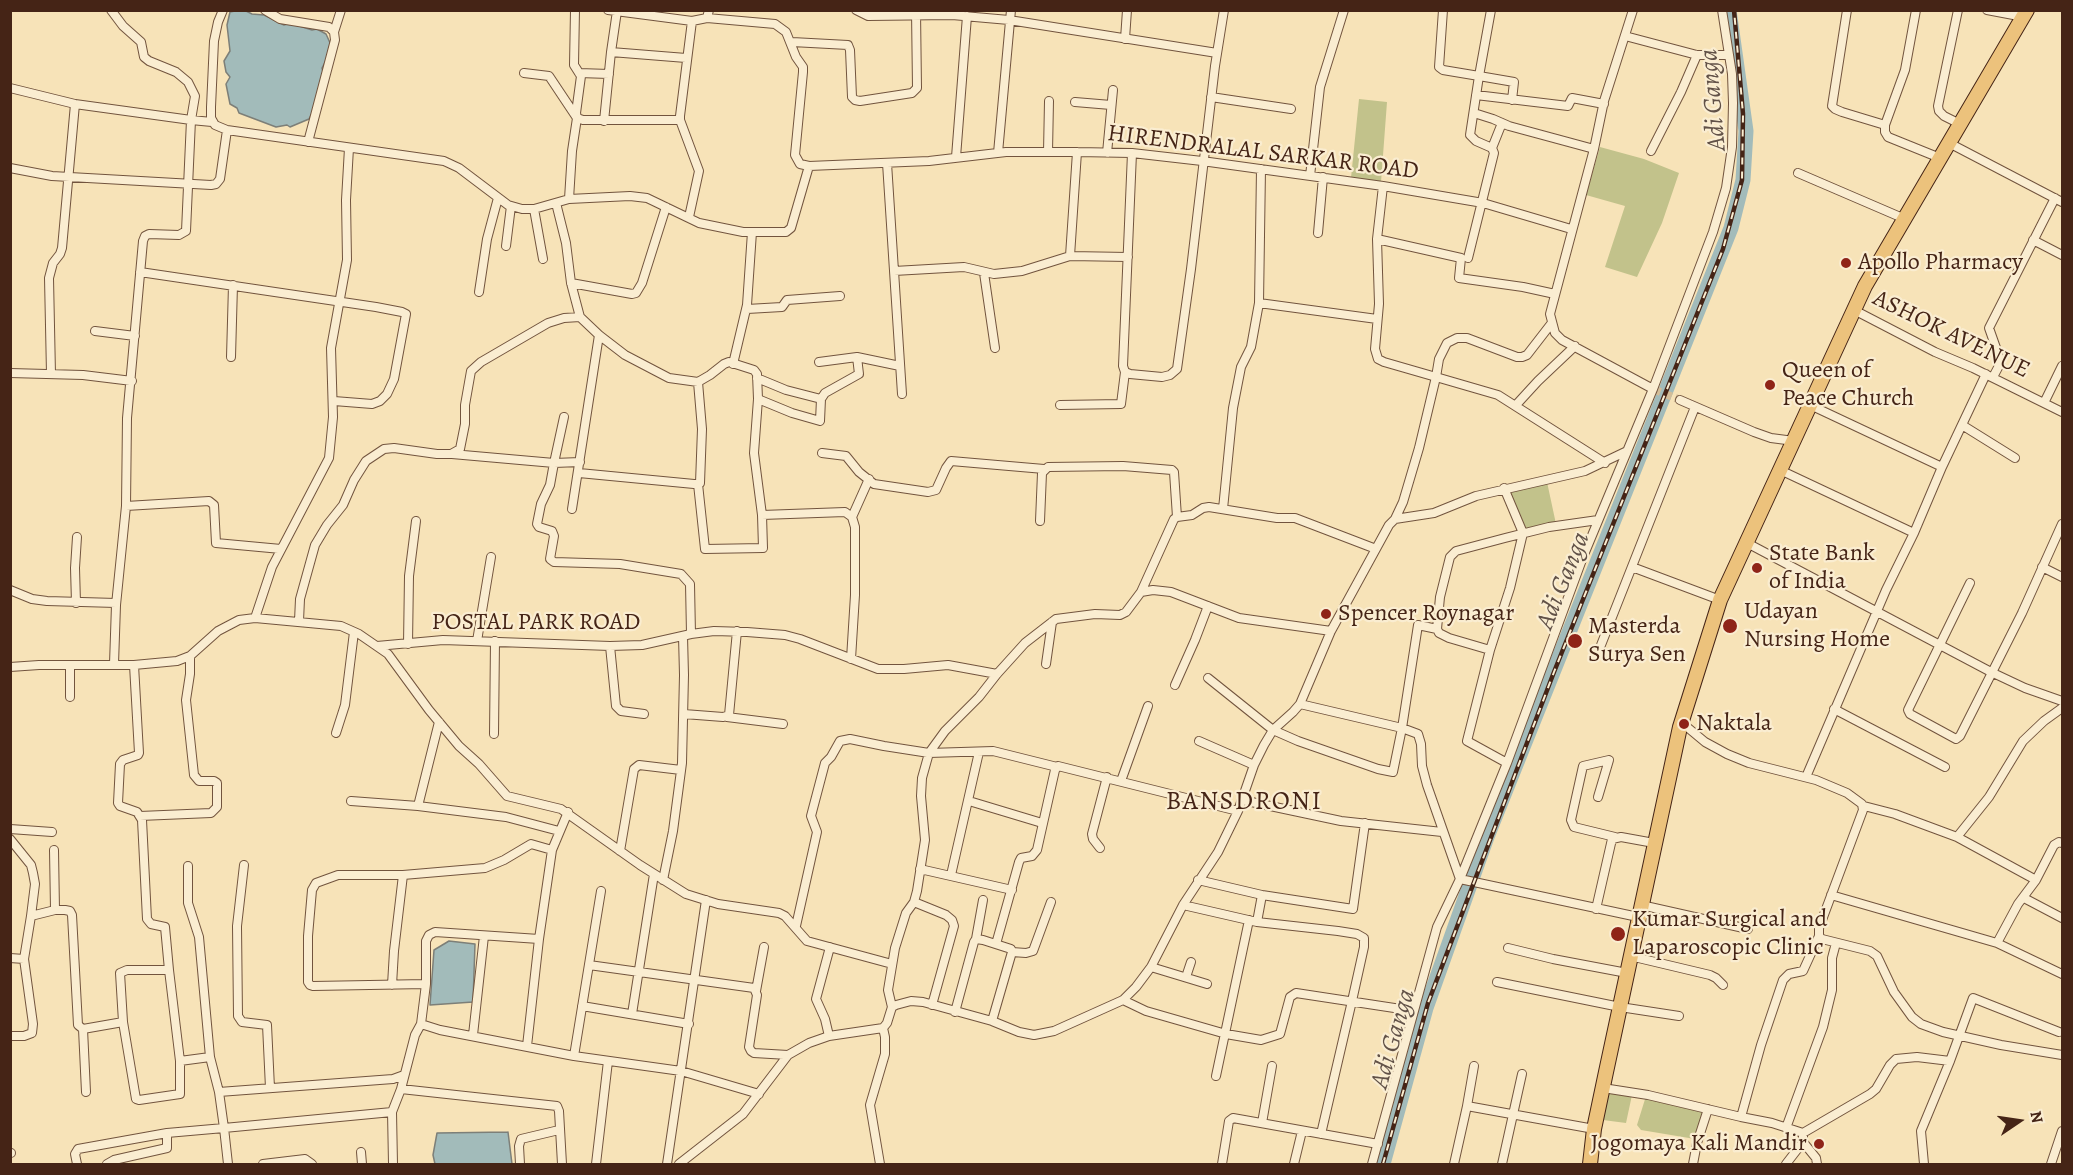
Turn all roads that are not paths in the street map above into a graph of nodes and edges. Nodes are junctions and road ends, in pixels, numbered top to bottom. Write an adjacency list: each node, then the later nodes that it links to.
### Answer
1 (111, 10): 54 (street)
2 (223, 10): 57 (street)
3 (265, 10): 28 (street)
4 (340, 10): 28 (street)
5 (575, 10): 38 (street)
6 (856, 10): 21 (street)
7 (1011, 10): 27 (street)
8 (1127, 10): 30 (street)
9 (1224, 10): 33 (street)
10 (1344, 10): 81 (street)
11 (1443, 10): 40 (street)
12 (1491, 10): 40 (street)
13 (1633, 10): 29 (street)
14 (1722, 10): 35 (street)
15 (1847, 10): 60 (street)
16 (1916, 10): 60 (street)
17 (1958, 10): 59 (street)
18 (1987, 10): 24 (street)
19 (613, 11): 20 (street); 32 (street)
20 (633, 12): 26 (street)
21 (916, 13): 22 (street); 31 (street)
22 (957, 13): 25 (street)
23 (708, 14): 26 (street); 31 (street)
24 (2026, 14): 59 (main road)
25 (967, 16): 27 (street); 73 (street)
26 (692, 21): 36 (street)
27 (1009, 21): 30 (street); 70 (street)
28 (334, 32): 62 (street)
29 (1625, 36): 34 (street); 49 (street)
30 (1125, 39): 33 (street)
31 (792, 42): 77 (street)
32 (611, 52): 36 (street); 39 (street)
33 (1217, 53): 44 (street)
34 (1697, 55): 35 (street); 67 (street)
35 (1727, 55): 141 (street)
36 (686, 58): 55 (street)
37 (524, 73): 53 (street)
38 (579, 73): 39 (street); 53 (street)
39 (609, 74): 56 (street)
40 (1479, 76): 43 (street); 45 (street)
41 (10, 88): 48 (street)
42 (1113, 90): 50 (street)
43 (1476, 95): 45 (street); 52 (street)
44 (1211, 97): 51 (street); 75 (street)
45 (1512, 99): 49 (street)
46 (1049, 101): 68 (street)
47 (1075, 102): 50 (street)
48 (75, 104): 54 (street); 82 (street)
49 (1604, 104): 66 (street)
50 (1111, 105): 71 (street)
51 (1291, 109)
52 (1474, 113): 58 (street); 65 (street)
53 (578, 118): 56 (street); 87 (street)
54 (191, 120): 57 (street); 84 (street)
55 (680, 120): 56 (street); 94 (street)
56 (604, 121)
57 (213, 122): 61 (street)
58 (1502, 123): 65 (street); 66 (street)
59 (1960, 124): 63 (main road)
60 (1885, 125): 74 (street)
61 (227, 130): 62 (street); 84 (street)
62 (308, 142): 64 (street)
63 (1949, 142): 74 (main road); 88 (street)
64 (349, 148): 86 (street); 115 (street)
65 (1492, 148): 90 (street)
66 (1594, 149): 96 (street)
67 (1651, 151)
68 (1048, 152): 69 (street, HIRENDRALAL SARKAR ROAD); 70 (street, HIRENDRALAL SARKAR ROAD)
69 (1077, 152): 71 (street, HIRENDRALAL SARKAR ROAD); 103 (street)
70 (998, 153): 73 (street, HIRENDRALAL SARKAR ROAD)
71 (1107, 153): 72 (street, HIRENDRALAL SARKAR ROAD)
72 (1132, 153): 75 (street, HIRENDRALAL SARKAR ROAD); 104 (street)
73 (956, 157): 76 (street, HIRENDRALAL SARKAR ROAD)
74 (1940, 158): 95 (main road)
75 (1202, 161): 79 (street, HIRENDRALAL SARKAR ROAD); 133 (street)
76 (887, 163): 77 (street, HIRENDRALAL SARKAR ROAD); 107 (street)
77 (809, 166): 97 (street)
78 (10, 168): 82 (street)
79 (1261, 169): 81 (street, HIRENDRALAL SARKAR ROAD); 116 (street)
80 (1798, 173): 95 (street)
81 (1310, 176): 83 (street, HIRENDRALAL SARKAR ROAD)
82 (69, 177): 84 (street); 135 (street)
83 (1323, 177): 85 (street, HIRENDRALAL SARKAR ROAD); 98 (street)
84 (188, 185): 108 (street)
85 (1383, 186): 90 (street, HIRENDRALAL SARKAR ROAD); 99 (street)
86 (498, 198): 91 (street); 112 (street)
87 (569, 199): 89 (street); 92 (street)
88 (2059, 200): 100 (street)
89 (556, 203): 93 (street); 110 (street)
90 (1481, 203): 96 (street, HIRENDRALAL SARKAR ROAD); 105 (street)
91 (511, 206): 93 (street); 101 (street)
92 (666, 207): 94 (street); 110 (street)
93 (534, 209): 106 (street)
94 (689, 217): 97 (street)
95 (1905, 219): 118 (main road)
96 (1571, 229): 113 (street)
97 (752, 232): 117 (street)
98 (1318, 233)
99 (1377, 239): 113 (street); 120 (street)
100 (2033, 240): 102 (street); 136 (street)
101 (506, 246)
102 (2062, 255)
103 (1070, 256): 104 (street); 109 (street)
104 (1128, 258): 133 (street)
105 (1468, 258)
106 (543, 259)
107 (894, 271): 109 (street); 131 (street)
108 (140, 272): 111 (street); 124 (street)
109 (984, 273): 126 (street)
110 (571, 283): 119 (street)
111 (233, 285): 115 (street); 127 (street)
112 (478, 292)
113 (1556, 294): 121 (street)
114 (840, 297): 117 (street)
115 (339, 302): 146 (street); 146 (street)
116 (1258, 303): 120 (street); 172 (street)
117 (747, 309): 130 (street)
118 (1854, 310): 136 (street, ASHOK AVENUE); 150 (main road)
119 (580, 317): 123 (street); 158 (street)
120 (1377, 319): 137 (street)
121 (1551, 324): 125 (street); 137 (street)
122 (95, 331): 124 (street)
123 (599, 335): 140 (street); 160 (street)
124 (135, 336): 139 (street)
125 (1575, 346): 141 (street); 149 (street)
126 (995, 348)
127 (231, 357)
128 (858, 357): 129 (street); 131 (street); 144 (street)
129 (819, 362)
130 (733, 364): 138 (street); 140 (street)
131 (900, 366): 142 (street)
132 (2062, 366): 147 (street)
133 (1125, 372): 148 (street)
134 (10, 373): 135 (street)
135 (51, 374): 139 (street)
136 (1990, 376): 147 (street, ASHOK AVENUE); 154 (street)
137 (1436, 377): 149 (street); 176 (street)
138 (757, 378): 143 (street); 144 (street)
139 (132, 381): 170 (street)
140 (698, 382): 168 (street)
141 (1653, 389): 156 (street)
142 (902, 394)
143 (758, 399): 144 (street); 173 (street)
144 (821, 399)
145 (1680, 400): 151 (street)
146 (334, 401): 185 (street)
147 (2044, 403): 152 (street, ASHOK AVENUE)
148 (1060, 405)
149 (1516, 405): 162 (street)
150 (1810, 405): 155 (main road); 163 (street)
151 (1695, 407): 155 (street); 188 (street)
152 (2062, 412)
153 (564, 417): 161 (street)
154 (1962, 425): 159 (street); 163 (street)
155 (1794, 441): 165 (main road)
156 (1627, 451): 162 (street); 177 (street)
157 (822, 453): 167 (street)
158 (451, 454): 161 (street); 200 (street)
159 (2015, 458)
160 (580, 462): 161 (street); 166 (street)
161 (554, 463): 206 (street)
162 (1605, 463): 169 (street)
163 (1942, 467): 181 (street)
164 (1044, 469): 167 (street); 175 (street); 179 (street)
165 (1780, 470): 181 (street); 184 (main road)
166 (579, 473): 168 (street); 171 (street)
167 (869, 479): 174 (street)
168 (698, 484): 173 (street)
169 (1504, 488): 176 (street); 182 (street)
170 (126, 506): 185 (street); 196 (street)
171 (572, 509)
172 (1224, 509): 175 (street); 186 (street)
173 (762, 515): 174 (street)
174 (852, 516): 216 (street)
175 (1177, 516): 193 (street)
176 (1395, 519): 186 (street)
177 (1598, 520): 182 (street); 245 (street)
178 (416, 521): 209 (street)
179 (1040, 521)
180 (2062, 524): 189 (street)
181 (1914, 532): 198 (street)
182 (1523, 533): 202 (street); 214 (street)
183 (77, 537): 195 (street)
184 (1747, 543): 194 (main road); 198 (street)
185 (281, 549): 199 (street)
186 (1376, 549): 203 (street)
187 (491, 556): 207 (street)
188 (1632, 567): 194 (street); 211 (street)
189 (2042, 567): 190 (street); 222 (street)
190 (2062, 577)
191 (1970, 584): 210 (street)
192 (10, 590): 195 (street)
193 (1141, 592): 197 (street); 201 (street)
194 (1720, 600): 236 (main road)
195 (76, 603): 196 (street)
196 (116, 603): 217 (street)
197 (1208, 606): 203 (street); 225 (street)
198 (1876, 612): 210 (street); 231 (street)
199 (255, 618): 200 (street); 215 (street)
200 (299, 621): 204 (street)
201 (1052, 622): 218 (street); 223 (street)
202 (1437, 629): 214 (street); 238 (street)
203 (1331, 631): 228 (street)
204 (354, 632): 212 (street); 240 (street)
205 (737, 632): 206 (street, POSTAL PARK ROAD); 216 (street, POSTAL PARK ROAD); 234 (street)
206 (687, 635): 213 (street, POSTAL PARK ROAD); 233 (street)
207 (477, 641): 208 (street, POSTAL PARK ROAD); 209 (street, POSTAL PARK ROAD)
208 (495, 641): 213 (street, POSTAL PARK ROAD); 241 (street)
209 (408, 644): 212 (street, POSTAL PARK ROAD)
210 (1940, 644): 222 (street); 222 (street)
211 (1601, 645)
212 (376, 646): 235 (street)
213 (610, 646): 232 (street)
214 (1490, 650): 245 (street)
215 (190, 656): 220 (street); 261 (street)
216 (851, 659): 223 (street, POSTAL PARK ROAD)
217 (114, 664): 219 (street); 220 (street)
218 (1046, 664)
219 (70, 665): 221 (street); 226 (street)
220 (134, 665): 261 (street)
221 (10, 667)
222 (1991, 672): 227 (street)
223 (997, 674): 244 (street)
224 (1208, 678): 239 (street)
225 (1175, 685)
226 (70, 697)
227 (2062, 701)
228 (1300, 704): 238 (street); 239 (street)
229 (1148, 706): 252 (street)
230 (2062, 708): 269 (street)
231 (1834, 709): 248 (street); 251 (street)
232 (644, 714)
233 (684, 714): 234 (street); 249 (street)
234 (726, 717): 237 (street)
235 (439, 722): 257 (street); 260 (street)
236 (1681, 722): 251 (street); 271 (main road)
237 (783, 724)
238 (1402, 728): 239 (street); 267 (street)
239 (1273, 730): 246 (street)
240 (336, 733)
241 (494, 734)
242 (1199, 741): 246 (street)
243 (979, 752): 244 (street); 247 (street); 256 (street)
244 (929, 753): 279 (street); 303 (street)
245 (1507, 763): 283 (street)
246 (1254, 765): 254 (street)
247 (1057, 767): 250 (street); 262 (street)
248 (1945, 767)
249 (681, 770): 276 (street); 284 (street)
250 (1107, 777): 252 (street); 273 (street)
251 (1806, 777): 258 (street)
252 (1121, 781): 259 (street)
253 (1598, 797): 268 (street)
254 (1242, 800): 259 (street); 263 (street)
255 (351, 801): 257 (street)
256 (969, 801): 262 (street); 282 (street)
257 (418, 806): 265 (street)
258 (1864, 806): 269 (street); 290 (street)
259 (1238, 811): 285 (street)
260 (568, 812): 265 (street); 276 (street)
261 (140, 816): 323 (street)
262 (1042, 823): 288 (street)
263 (1365, 823): 267 (street); 289 (street)
264 (10, 829): 266 (street)
265 (559, 831): 275 (street)
266 (52, 832)
267 (1443, 832): 283 (street)
268 (1615, 837): 271 (street); 297 (street)
269 (1957, 837): 286 (street)
270 (10, 839): 300 (street)
271 (1654, 843): 299 (main road)
272 (2062, 843): 286 (street)
273 (1100, 848)
274 (54, 850): 298 (street)
275 (552, 850): 281 (street); 307 (street)
276 (620, 851): 280 (street)
277 (244, 865): 371 (street)
278 (188, 866): 361 (street)
279 (920, 869): 282 (street); 294 (street)
280 (654, 874): 284 (street); 325 (street)
281 (403, 875): 332 (street); 332 (street)
282 (951, 875): 288 (street)
283 (1460, 879): 297 (street); 341 (street)
284 (663, 880): 292 (street)
285 (1198, 880): 289 (street); 296 (street)
286 (2036, 880): 291 (street)
287 (601, 891): 321 (street)
288 (1012, 891): 311 (street)
289 (1262, 896): 302 (street)
290 (1831, 896): 306 (street); 310 (street)
291 (2024, 898): 301 (street); 310 (street)
292 (706, 900): 303 (street); 328 (street)
293 (983, 900): 308 (street)
294 (914, 902): 320 (street); 337 (street)
295 (1051, 902): 315 (street)
296 (1183, 905): 302 (street); 322 (street)
297 (1596, 909): 299 (street)
298 (55, 910): 300 (street); 350 (street)
299 (1640, 911): 304 (street); 316 (main road)
300 (31, 916): 318 (street)
301 (2062, 918)
302 (1253, 921): 336 (street); 352 (street)
303 (796, 926): 313 (street)
304 (1748, 929)
305 (484, 936): 307 (street); 330 (street); 353 (street)
306 (1819, 936): 309 (street); 381 (street)
307 (539, 939): 357 (street)
308 (976, 939): 311 (street); 342 (street)
309 (1836, 943): 356 (street); 384 (street)
310 (1997, 943): 326 (street)
311 (996, 944): 315 (street)
312 (764, 947): 334 (street)
313 (830, 947): 320 (street); 354 (street)
314 (1508, 948): 324 (street)
315 (1012, 952): 345 (street)
316 (1630, 956): 324 (main road); 333 (street)
317 (10, 958): 318 (street)
318 (24, 958): 355 (street)
319 (1191, 962): 327 (street)
320 (892, 964): 339 (street)
321 (589, 965): 325 (street); 338 (street)
322 (1151, 967): 327 (street); 335 (street)
323 (170, 970): 346 (street); 362 (street)
324 (1627, 972): 340 (main road)
325 (639, 973): 328 (street); 343 (street)
326 (2062, 974)
327 (1186, 977): 331 (street)
328 (695, 979): 334 (street); 348 (street)
329 (1497, 982): 340 (street)
330 (426, 984): 332 (street); 347 (street)
331 (1207, 984)
332 (392, 985)
333 (1723, 985)
334 (756, 991): 358 (street)
335 (1123, 1000): 345 (street); 352 (street)
336 (1352, 1001): 341 (street); 352 (street); 390 (street)
337 (932, 1005): 339 (street); 342 (street)
338 (582, 1006): 343 (street); 360 (street)
339 (892, 1007): 349 (street)
340 (1620, 1007): 344 (street); 372 (main road)
341 (1414, 1011): 392 (street)
342 (956, 1012): 345 (street)
343 (632, 1014): 348 (street)
344 (1679, 1016)
345 (992, 1021)
346 (123, 1022): 350 (street); 362 (street)
347 (421, 1024): 353 (street); 369 (street)
348 (689, 1024): 367 (street)
349 (883, 1028): 354 (street); 406 (street)
350 (83, 1029): 374 (street)
351 (2059, 1032): 356 (street)
352 (1226, 1034): 370 (street)
353 (473, 1035): 357 (street)
354 (829, 1035): 358 (street)
355 (10, 1036)
356 (1960, 1036): 359 (street); 364 (street)
357 (527, 1046): 360 (street)
358 (788, 1055): 376 (street)
359 (2062, 1055)
360 (574, 1056): 363 (street)
361 (210, 1057): 362 (street); 375 (street)
362 (180, 1061)
363 (608, 1061): 367 (street); 403 (street)
364 (1950, 1061): 391 (street); 416 (street)
365 (1272, 1066): 382 (street)
366 (1474, 1066): 377 (street)
367 (681, 1071): 376 (street); 404 (street)
368 (1522, 1074): 380 (street)
369 (404, 1075): 371 (street); 373 (street)
370 (1216, 1076)
371 (270, 1088): 375 (street)
372 (1603, 1088): 378 (street); 386 (main road)
373 (401, 1089): 379 (street); 385 (street)
374 (86, 1092)
375 (219, 1092): 383 (street)
376 (759, 1094): 405 (street)
377 (1467, 1106): 380 (street); 410 (street)
378 (1708, 1109): 381 (street); 413 (street)
379 (392, 1112): 383 (street); 400 (street)
380 (1513, 1115): 386 (street); 411 (street)
381 (1741, 1117): 384 (street)
382 (1262, 1123): 387 (street); 407 (street)
383 (224, 1128): 389 (street); 396 (street)
384 (1786, 1128): 391 (street)
385 (560, 1130): 401 (street); 402 (street)
386 (1594, 1130): 412 (main road)
387 (1302, 1131): 390 (street); 408 (street)
388 (2062, 1131): 417 (street)
389 (167, 1133): 394 (street); 395 (street)
390 (1321, 1134): 392 (street)
391 (1803, 1137): 414 (street); 415 (street)
392 (1378, 1144): 409 (street)
393 (361, 1152): 399 (street)
394 (77, 1164)
395 (108, 1164)
396 (228, 1164)
397 (263, 1164): 398 (street)
398 (312, 1164)
399 (362, 1164)
400 (393, 1164)
401 (520, 1164)
402 (562, 1164)
403 (596, 1164)
404 (667, 1164)
405 (679, 1164)
406 (880, 1164)
407 (1222, 1164)
408 (1294, 1164)
409 (1372, 1164)
410 (1455, 1164)
411 (1502, 1164)
412 (1590, 1164)
413 (1693, 1164)
414 (1786, 1164)
415 (1816, 1164)
416 (1924, 1164)
417 (2051, 1164)

